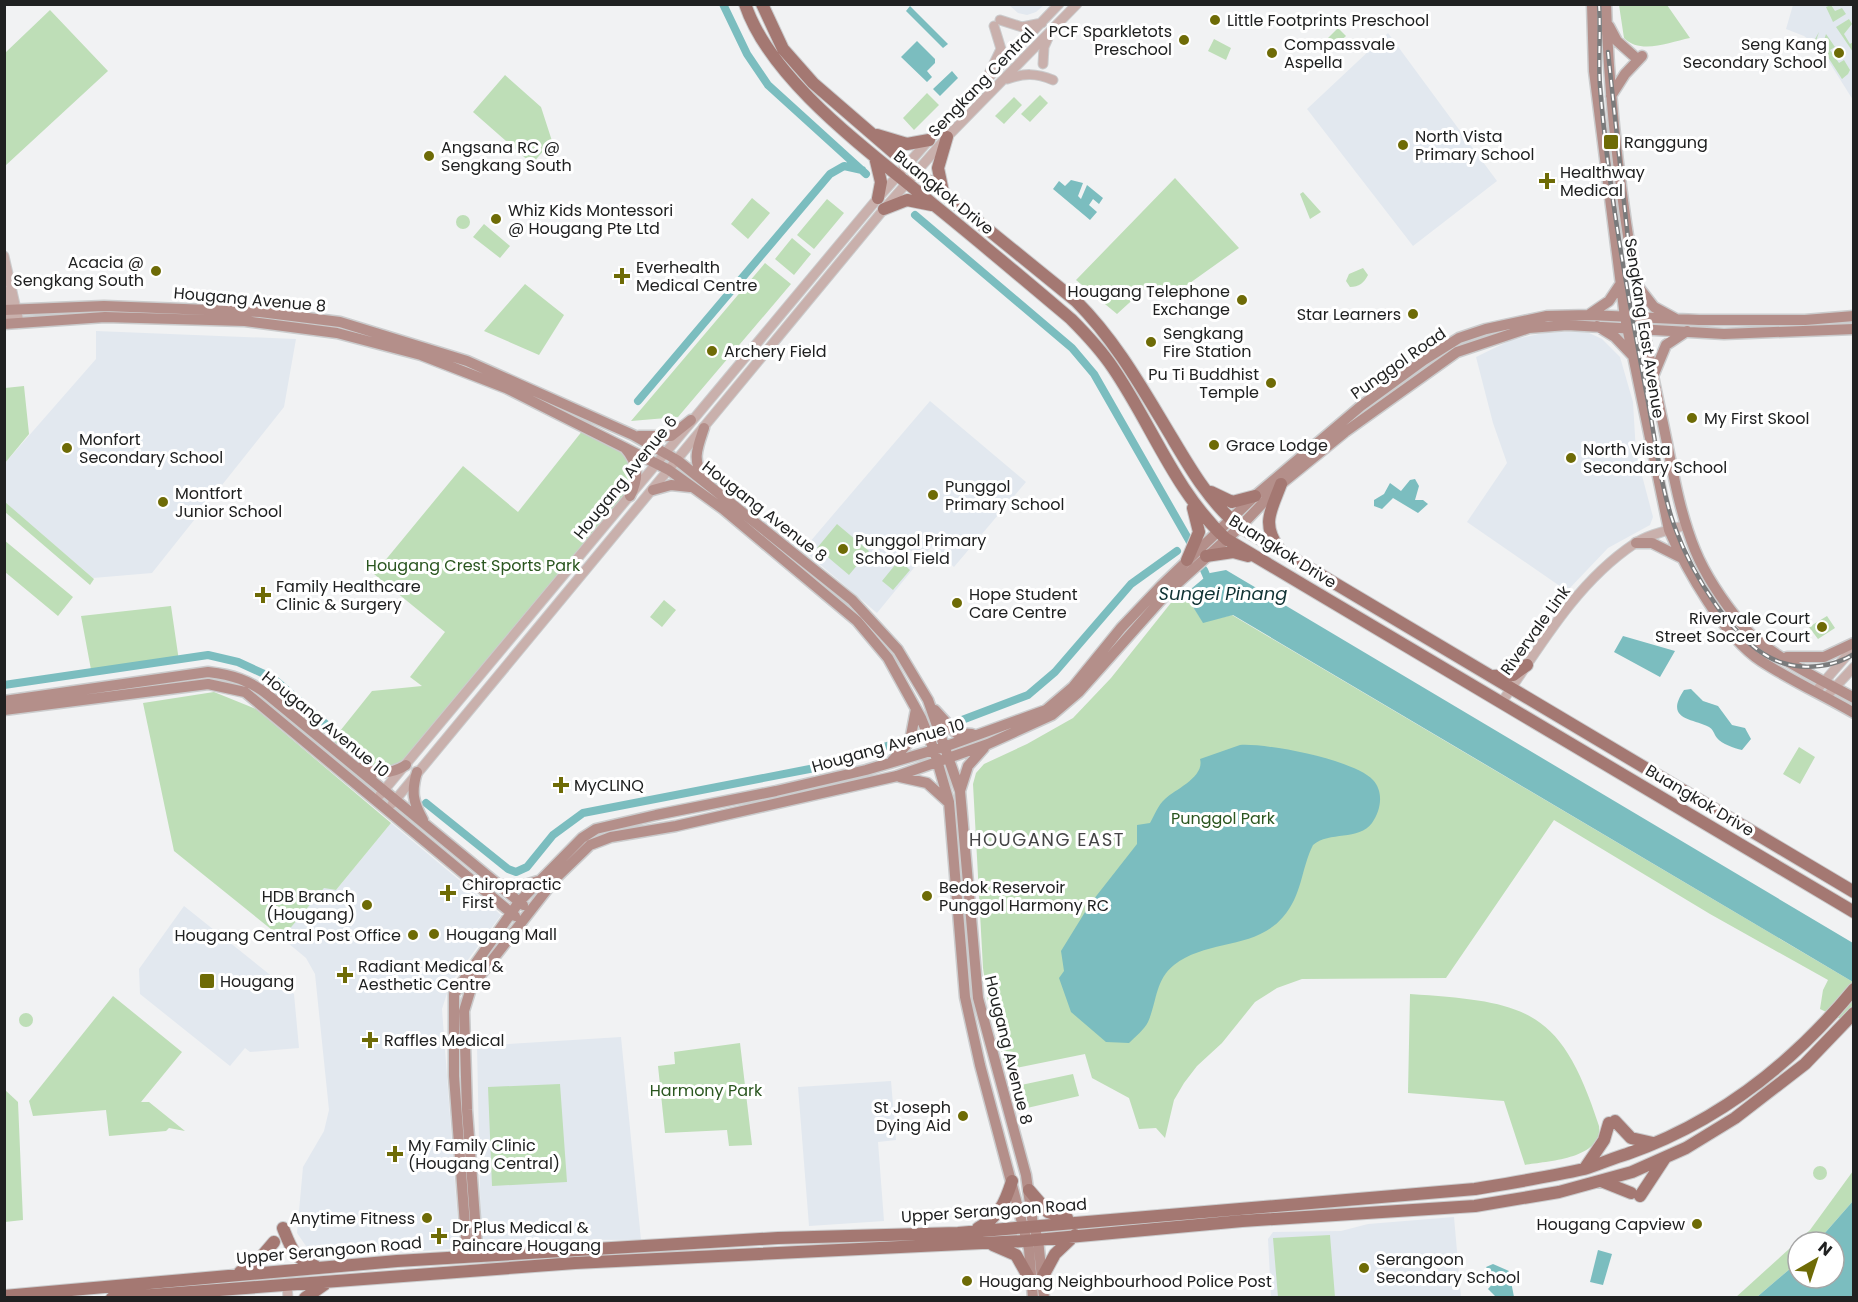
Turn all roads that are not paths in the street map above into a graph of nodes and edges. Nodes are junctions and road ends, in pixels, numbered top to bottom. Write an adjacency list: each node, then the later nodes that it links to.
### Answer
1 (745, 4): 18 (main road, Buangkok Drive)
2 (762, 4): 15 (main road, Buangkok Drive)
3 (1059, 4): 8 (street, Sengkang Central)
4 (1077, 4): 9 (street, Sengkang Central)
5 (1592, 4): 25 (main road, Sengkang East Avenue)
6 (1606, 4): 7 (main road, Sengkang East Avenue)
7 (1606, 20): 14 (main road, Sengkang East Avenue); 14 (main road)
8 (1042, 23): 13 (street, Sengkang Central); 13 (street)
9 (1052, 31): 10 (street); 11 (street, Sengkang Central)
10 (1043, 64)
11 (1004, 80): 12 (street); 16 (street, Sengkang Central)
12 (1053, 80)
13 (980, 88): 17 (street, Sengkang Central)
14 (1611, 97): 26 (main road, Sengkang East Avenue)
15 (867, 131): 17 (main road); 19 (main road, Buangkok Drive)
16 (947, 137): 19 (street, Sengkang Central); 21 (main road)
17 (929, 140): 19 (street, Sengkang Central)
18 (875, 157): 20 (main road, Buangkok Drive); 22 (main road)
19 (912, 168): 20 (street, Sengkang Central); 21 (main road, Buangkok Drive)
20 (903, 179): 22 (street, Hougang Avenue 6); 23 (main road, Buangkok Drive)
21 (944, 193): 48 (main road, Buangkok Drive)
22 (881, 203): 23 (main road); 40 (street, Hougang Avenue 6); 41 (street, Hougang Avenue 6)
23 (936, 206): 55 (main road, Buangkok Drive)
24 (4, 256): 28 (street)
25 (1621, 283): 29 (main road); 32 (main road, Sengkang East Avenue)
26 (1638, 286): 31 (main road); 33 (main road, Sengkang East Avenue)
27 (4, 291): 28 (street)
28 (9, 310): 34 (street); 42 (main road, Hougang Avenue 8)
29 (1589, 315): 32 (main road, Punggol Road); 54 (main road, Punggol Road)
30 (1854, 316): 31 (main road, Punggol Road)
31 (1678, 320): 33 (main road, Punggol Road)
32 (1626, 322): 33 (main road, Punggol Road); 35 (main road, Punggol Road); 38 (main road, Sengkang East Avenue)
33 (1643, 322): 37 (main road, Punggol Road); 39 (main road, Sengkang East Avenue)
34 (11, 323): 43 (main road, Hougang Avenue 8)
35 (1595, 326): 38 (main road); 49 (main road, Punggol Road)
36 (1854, 329): 37 (main road, Punggol Road)
37 (1687, 331): 39 (main road)
38 (1633, 356): 58 (main road, Sengkang East Avenue)
39 (1653, 377): 57 (main road, Sengkang East Avenue)
40 (691, 420): 42 (main road); 44 (street, Hougang Avenue 6)
41 (704, 428): 45 (street, Hougang Avenue 6); 51 (main road)
42 (633, 435): 44 (main road, Hougang Avenue 8)
43 (621, 444): 46 (main road, Hougang Avenue 8); 53 (main road)
44 (664, 453): 45 (main road, Hougang Avenue 8); 46 (street, Hougang Avenue 6)
45 (677, 460): 47 (street, Hougang Avenue 6); 51 (main road, Hougang Avenue 8)
46 (656, 462): 47 (main road, Hougang Avenue 8); 53 (street, Hougang Avenue 6)
47 (669, 470): 50 (main road, Hougang Avenue 8); 52 (street, Hougang Avenue 6)
48 (1199, 481): 54 (main road); 56 (main road, Buangkok Drive)
49 (1281, 484): 56 (main road, Punggol Road); 61 (main road)
50 (693, 487): 52 (main road); 78 (main road, Hougang Avenue 8)
51 (715, 488): 75 (main road, Hougang Avenue 8)
52 (653, 490): 88 (street, Hougang Avenue 6)
53 (630, 496): 87 (street, Hougang Avenue 6)
54 (1255, 496): 56 (main road, Punggol Road)
55 (1190, 501): 59 (main road, Buangkok Drive); 64 (main road)
56 (1235, 523): 59 (main road, Punggol Road); 61 (main road, Buangkok Drive)
57 (1686, 525): 58 (street, Rivervale Link); 67 (main road, Sengkang East Avenue)
58 (1669, 530): 60 (street, Rivervale Link); 63 (main road, Sengkang East Avenue)
59 (1222, 535): 62 (main road, Hougang Avenue 10); 64 (main road, Hougang Avenue 10); 65 (main road, Buangkok Drive)
60 (1636, 543): 63 (main road); 68 (street, Rivervale Link)
61 (1281, 552): 70 (main road, Buangkok Drive)
62 (1206, 556): 65 (main road); 82 (main road, Hougang Avenue 10)
63 (1680, 558): 73 (main road, Sengkang East Avenue)
64 (1187, 560): 81 (main road, Hougang Avenue 10)
65 (1263, 561): 77 (main road, Buangkok Drive)
66 (1854, 645): 67 (main road); 71 (street)
67 (1781, 656): 71 (main road, Sengkang East Avenue)
68 (1527, 665): 70 (main road); 72 (street, Rivervale Link)
69 (1854, 667): 71 (street)
70 (1486, 674): 72 (main road, Buangkok Drive)
71 (1829, 684): 73 (street); 74 (main road, Sengkang East Avenue)
72 (1511, 689): 77 (street, Rivervale Link); 98 (main road, Buangkok Drive)
73 (1821, 694): 80 (main road, Sengkang East Avenue)
74 (1854, 698)
75 (928, 700): 81 (main road); 83 (main road, Hougang Avenue 8)
76 (4, 701): 86 (main road, Hougang Avenue 10)
77 (1502, 702): 101 (main road, Buangkok Drive)
78 (916, 709): 83 (main road, Hougang Avenue 8); 85 (main road)
79 (4, 710): 92 (main road, Hougang Avenue 10)
80 (1854, 713)
81 (978, 734): 83 (main road, Hougang Avenue 10)
82 (988, 744): 84 (main road, Hougang Avenue 10); 91 (main road)
83 (939, 748): 84 (main road, Hougang Avenue 8); 85 (main road, Hougang Avenue 10)
84 (943, 760): 89 (main road, Hougang Avenue 10); 91 (main road, Hougang Avenue 8); 93 (main road, Hougang Avenue 8)
85 (890, 763): 96 (main road, Hougang Avenue 10)
86 (352, 764): 87 (main road); 90 (main road, Hougang Avenue 10)
87 (406, 765): 90 (street, Hougang Avenue 6)
88 (417, 772): 94 (street, Hougang Avenue 6); 95 (main road)
89 (897, 776): 93 (main road); 100 (main road, Hougang Avenue 10)
90 (384, 790): 92 (street, Hougang Avenue 6); 94 (main road, Hougang Avenue 10)
91 (960, 791): 111 (main road, Hougang Avenue 8)
92 (377, 799): 94 (main road, Hougang Avenue 10)
93 (949, 802): 109 (main road, Hougang Avenue 8)
94 (392, 804): 95 (main road, Hougang Avenue 10); 102 (main road, Hougang Avenue 10)
95 (428, 826): 97 (main road, Hougang Avenue 10)
96 (540, 881): 97 (main road); 99 (main road, Hougang Avenue 10)
97 (498, 885): 99 (main road, Hougang Avenue 10)
98 (1854, 892)
99 (519, 902): 100 (main road, Hougang Avenue 10); 102 (main road, Hougang Avenue 10)
100 (530, 910): 103 (main road, Hougang Avenue 10)
101 (1854, 912)
102 (511, 913): 103 (main road, Hougang Avenue 10); 122 (main road, Hougang Avenue 10)
103 (522, 922): 121 (main road, Hougang Avenue 10)
104 (1852, 991): 106 (main road, Upper Serangoon Road)
105 (1854, 1012): 107 (main road, Upper Serangoon Road)
106 (1656, 1143): 108 (main road, Upper Serangoon Road); 108 (main road)
107 (1666, 1157): 110 (main road, Upper Serangoon Road); 110 (main road)
108 (1585, 1168): 112 (main road, Upper Serangoon Road)
109 (1012, 1181): 113 (main road, Hougang Avenue 8); 115 (main road)
110 (1601, 1181): 116 (main road, Upper Serangoon Road)
111 (1029, 1190): 112 (main road); 113 (main road, Hougang Avenue 8)
112 (1077, 1220): 113 (main road, Upper Serangoon Road)
113 (1027, 1225): 115 (main road, Upper Serangoon Road); 117 (main road, Hougang Avenue 8); 118 (main road)
114 (284, 1228): 123 (main road)
115 (972, 1232): 121 (main road, Upper Serangoon Road)
116 (1075, 1236): 117 (main road, Upper Serangoon Road); 125 (main road)
117 (1038, 1239): 118 (main road, Upper Serangoon Road); 125 (main road, Hougang Avenue 8)
118 (1025, 1241): 120 (main road, Upper Serangoon Road); 129 (main road)
119 (274, 1242): 124 (main road)
120 (985, 1243): 126 (main road, Upper Serangoon Road); 129 (main road)
121 (489, 1256): 122 (main road, Upper Serangoon Road)
122 (456, 1257): 123 (main road, Upper Serangoon Road)
123 (318, 1267): 124 (main road, Upper Serangoon Road)
124 (236, 1274): 130 (main road, Upper Serangoon Road)
125 (1043, 1276): 134 (main road, Hougang Avenue 8)
126 (329, 1282): 128 (main road, Upper Serangoon Road); 133 (main road)
127 (243, 1287): 128 (main road, Upper Serangoon Road); 131 (main road, Upper Serangoon Road); 132 (main road)
128 (282, 1291)
129 (1033, 1291)
130 (4, 1296)
131 (112, 1298)
132 (261, 1298)
133 (305, 1298)
134 (1044, 1298)

